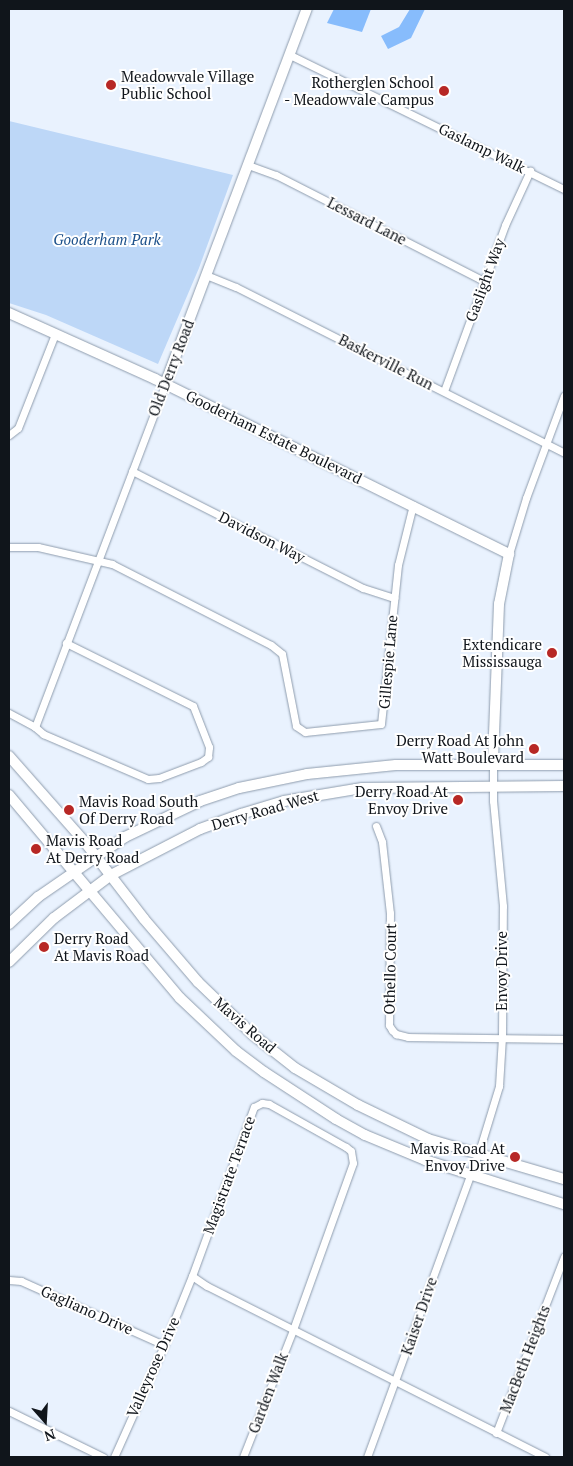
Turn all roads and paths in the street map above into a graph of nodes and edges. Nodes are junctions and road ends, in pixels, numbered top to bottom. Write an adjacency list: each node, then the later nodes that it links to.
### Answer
1 (307, 9): 2 (main road, Old Derry Road)
2 (290, 55): 3 (main road, Old Derry Road); 4 (street, Gaslamp Walk)
3 (248, 165): 6 (main road, Old Derry Road); 7 (street, Lessard Lane)
4 (530, 171): 5 (street, Gaslamp Walk); 7 (street, Gaslight Way)
5 (564, 189)
6 (206, 275): 10 (main road, Old Derry Road); 11 (street, Baskerville Run)
7 (484, 281): 11 (street, Gaslight Way)
8 (9, 313): 9 (main road, Gooderham Estate Boulevard)
9 (55, 334): 10 (main road, Gooderham Estate Boulevard); 13 (street)
10 (166, 384): 16 (street, Old Derry Road); 17 (main road, Gooderham Estate Boulevard)
11 (444, 391): 14 (street, Baskerville Run)
12 (564, 396): 14 (street)
13 (9, 435)
14 (547, 444): 15 (street, Baskerville Run); 19 (street)
15 (564, 453)
16 (132, 471): 20 (street, Old Derry Road); 21 (street, Davidson Way)
17 (412, 505): 19 (main road, Gooderham Estate Boulevard); 21 (street, Gillespie Lane)
18 (9, 547): 20 (street)
19 (509, 554): 26 (main road)
20 (98, 561): 21 (street, Gillespie Lane); 22 (street, Old Derry Road)
21 (394, 598)
22 (66, 643): 24 (street, Old Derry Road); 24 (street)
23 (9, 713): 24 (street)
24 (35, 727)
25 (9, 756): 32 (main road, Mavis Road)
26 (493, 763): 27 (main road, Derry Road West); 28 (street, Envoy Drive); 32 (main road, Derry Road West)
27 (564, 765)
28 (493, 786): 29 (main road, Derry Road West); 34 (main road, Derry Road West); 38 (street, Envoy Drive)
29 (564, 786)
30 (9, 795): 33 (main road, Mavis Road)
31 (376, 826): 38 (street, Othello Court)
32 (96, 857): 33 (main road, Derry Road West); 34 (main road, Mavis Road)
33 (74, 872): 35 (main road, Mavis Road); 36 (main road, Derry Road West)
34 (111, 875): 35 (main road, Derry Road West); 40 (main road, Mavis Road)
35 (88, 891): 37 (main road, Derry Road West); 41 (main road, Mavis Road)
36 (9, 924)
37 (9, 962)
38 (502, 1038): 39 (street, Othello Court); 40 (street, Envoy Drive)
39 (564, 1039)
40 (477, 1154): 41 (street, Envoy Drive); 42 (main road, Mavis Road)
41 (470, 1174): 43 (main road, Mavis Road); 49 (street, Kaiser Drive)
42 (564, 1179)
43 (564, 1204)
44 (564, 1257): 51 (street, MacBeth Heights)
45 (192, 1276): 47 (street); 47 (street, Magistrate Terrace); 48 (street, Valleyrose Drive)
46 (9, 1280): 48 (street, Gagliano Drive)
47 (293, 1330): 49 (street); 54 (street, Garden Walk)
48 (164, 1345): 53 (street, Valleyrose Drive)
49 (396, 1381): 51 (street); 55 (street, Kaiser Drive)
50 (9, 1411): 52 (street)
51 (496, 1433): 56 (street)
52 (103, 1457)
53 (114, 1457)
54 (243, 1457)
55 (367, 1457)
56 (545, 1457)

